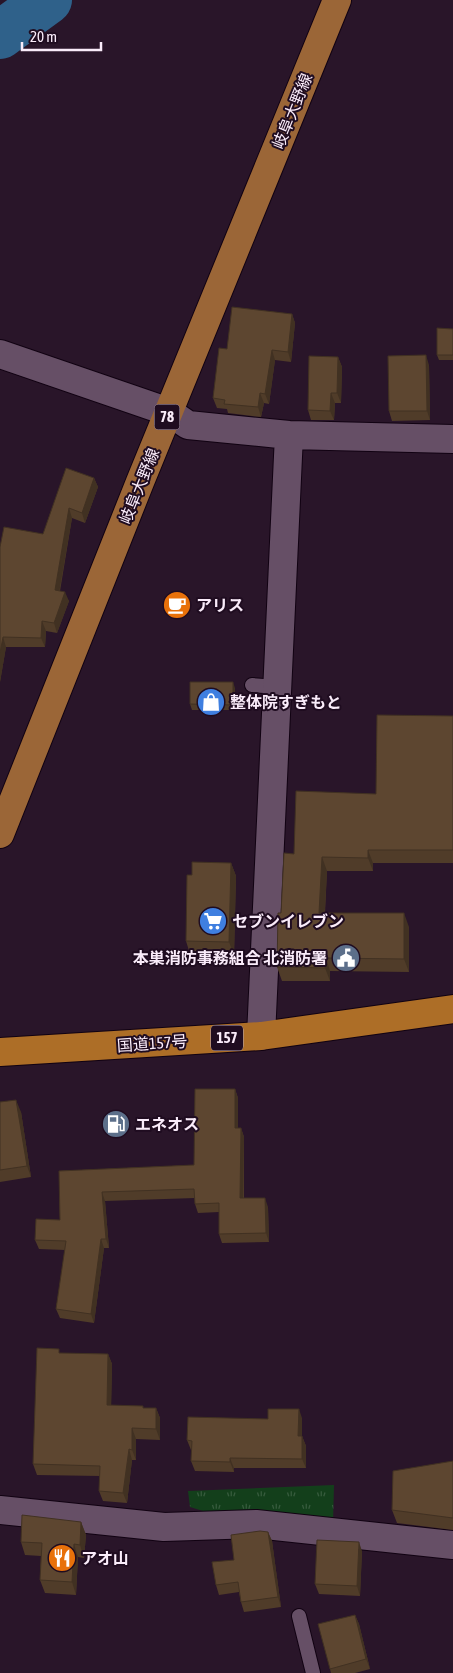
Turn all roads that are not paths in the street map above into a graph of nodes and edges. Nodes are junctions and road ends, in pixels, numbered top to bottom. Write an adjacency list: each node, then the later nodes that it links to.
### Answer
1 (337, 0): 3 (main road, 岐阜大野線 / 78)
2 (0, 354): 3 (street)
3 (169, 412): 4 (street); 6 (main road, 岐阜大野線 / 78)
4 (289, 436): 5 (street); 8 (street)
5 (453, 439)
6 (0, 834)
7 (453, 1008): 8 (highway, 国道157号 / 157)
8 (261, 1036): 9 (highway, 国道157号 / 157)
9 (0, 1052)
10 (0, 1510): 11 (street)
11 (453, 1545)
12 (299, 1616): 13 (lane)
13 (313, 1673)

